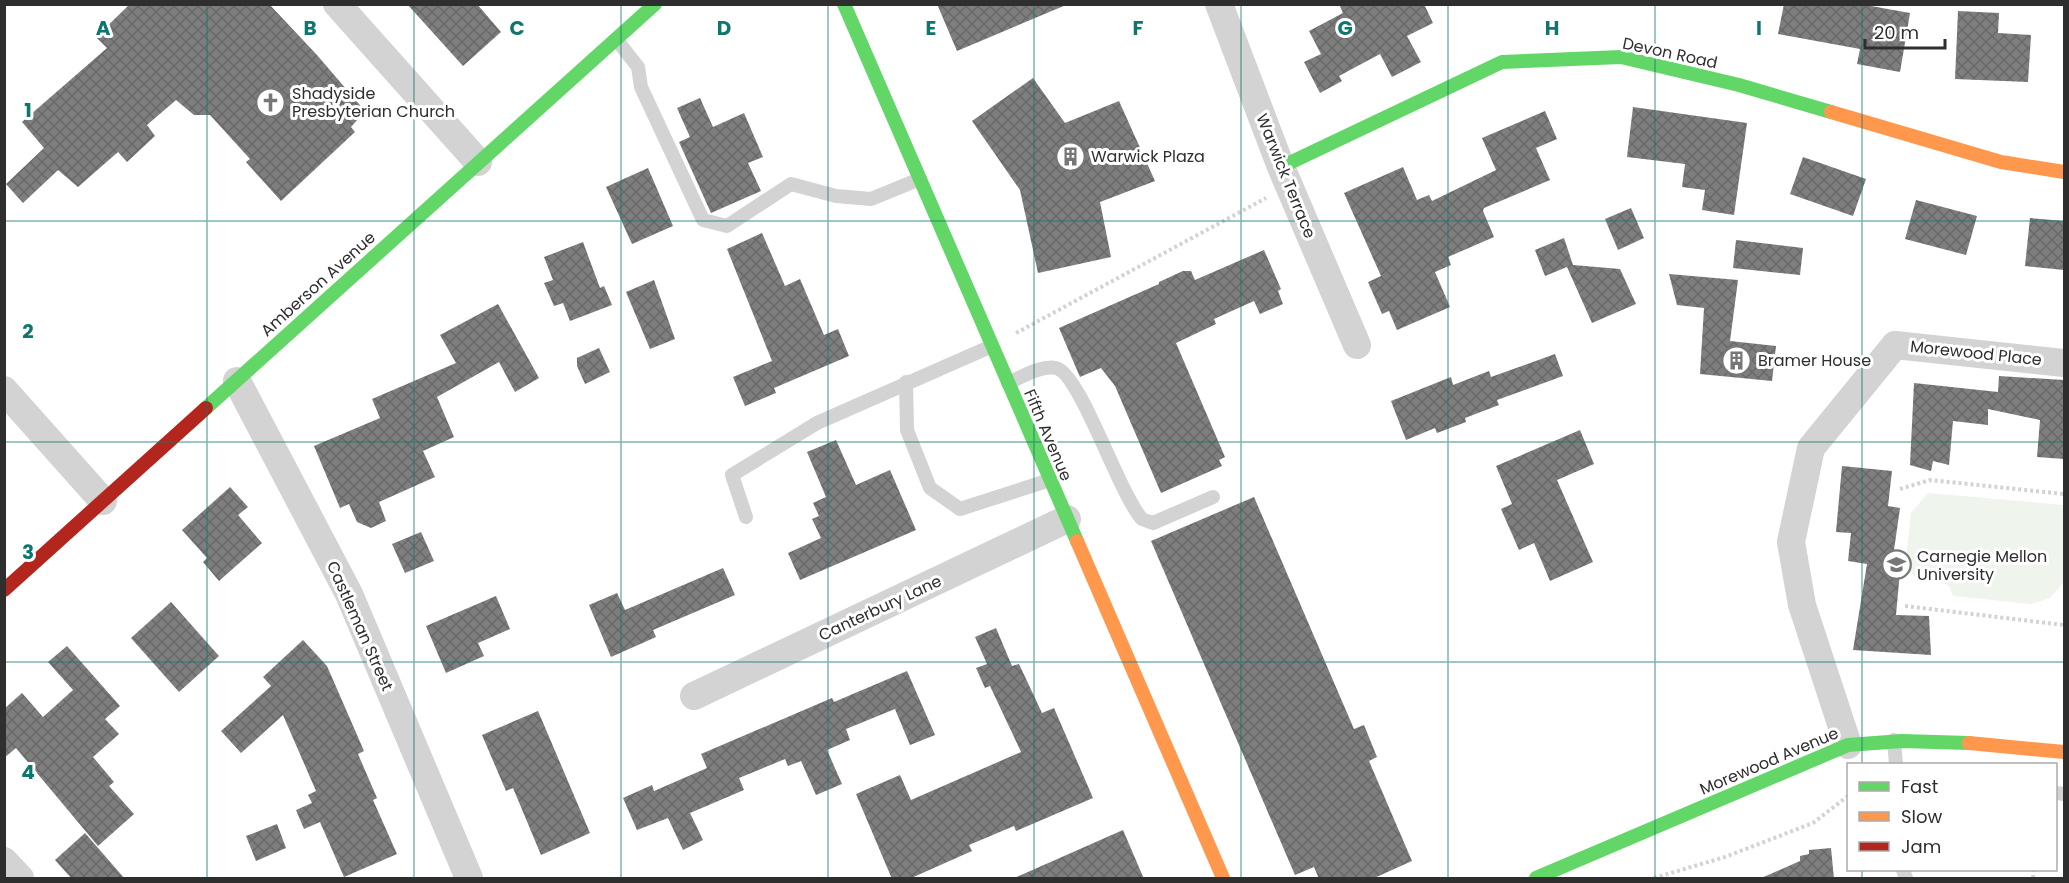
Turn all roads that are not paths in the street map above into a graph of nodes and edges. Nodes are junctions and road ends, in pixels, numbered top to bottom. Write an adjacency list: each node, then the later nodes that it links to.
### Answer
1 (337, 4): 6 (street)
2 (844, 4): 9 (main road, Fifth Avenue)
3 (1219, 4): 8 (street, Warwick Terrace)
4 (649, 7): 5 (main road, Amberson Avenue)
5 (616, 39): 6 (main road, Amberson Avenue); 9 (lane)
6 (478, 162): 13 (main road, Amberson Avenue)
7 (2064, 171): 8 (main road, Devon Road)
8 (1285, 177): 10 (street, Warwick Terrace)
9 (920, 179): 11 (main road, Fifth Avenue)
10 (1357, 345)
11 (992, 346): 14 (lane); 15 (main road, Fifth Avenue)
12 (2064, 363): 26 (street, Morewood Place)
13 (237, 381): 19 (main road, Amberson Avenue); 32 (street, Castleman Street)
14 (906, 382): 17 (lane); 20 (lane)
15 (1008, 383): 17 (main road, Fifth Avenue); 18 (lane)
16 (4, 390): 19 (street)
17 (1050, 480): 21 (main road, Fifth Avenue)
18 (1213, 497)
19 (103, 501): 22 (main road, Amberson Avenue)
20 (746, 517)
21 (1067, 519): 23 (street, Canterbury Lane); 33 (main road, Fifth Avenue)
22 (4, 590)
23 (694, 696)
24 (1894, 739): 25 (main road, Morewood Avenue); 26 (main road, Morewood Avenue); 29 (lane)
25 (1974, 742): 27 (main road, Morewood Avenue); 28 (lane)
26 (1848, 745): 34 (main road, Morewood Avenue)
27 (2064, 752)
28 (1989, 757)
29 (1896, 763)
30 (4, 861): 31 (street)
31 (20, 879)
32 (469, 879)
33 (1223, 879)
34 (1536, 879)

